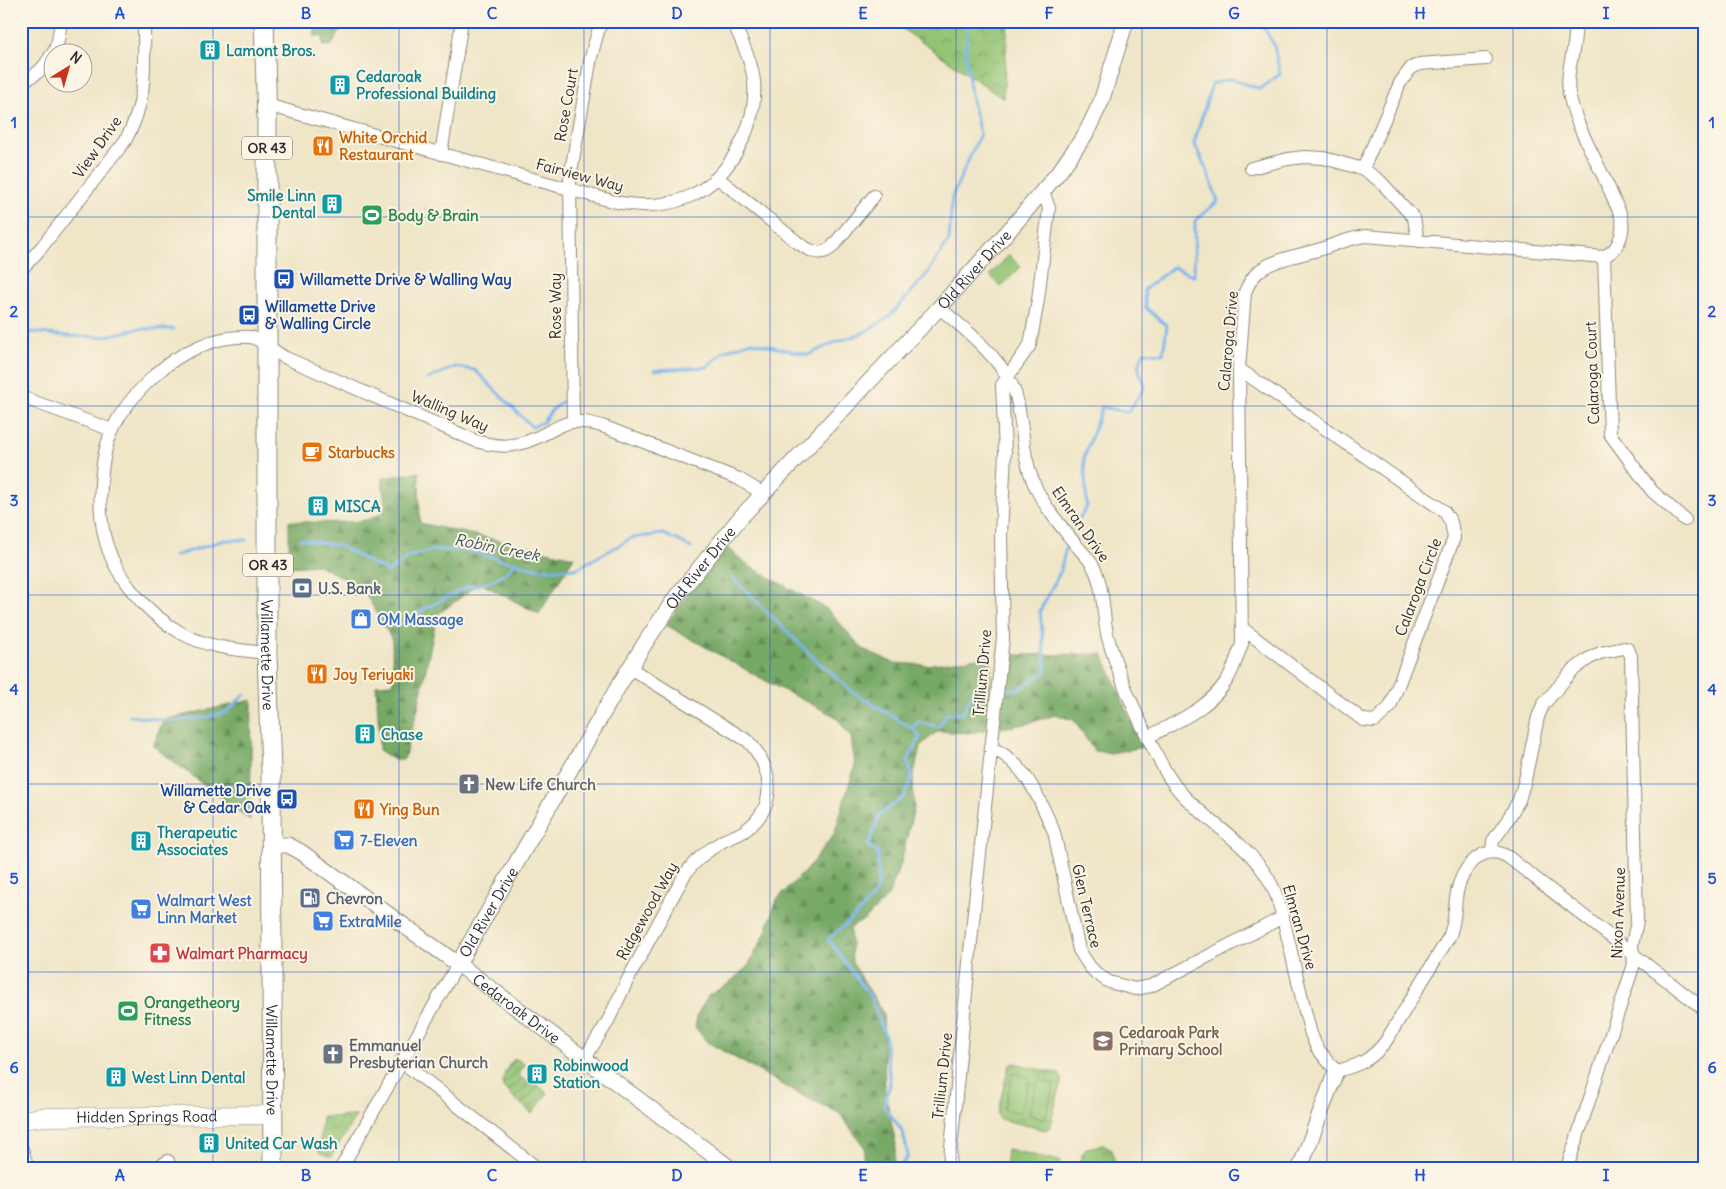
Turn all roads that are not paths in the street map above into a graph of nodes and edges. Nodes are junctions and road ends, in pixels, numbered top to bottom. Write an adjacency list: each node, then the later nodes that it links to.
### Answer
1 (61, 21): 9 (street)
2 (144, 21): 23 (street, View Drive)
3 (264, 21): 13 (main road, Willamette Drive / OR 43)
4 (462, 21): 14 (street)
5 (733, 21): 17 (street, Fairview Way)
6 (1126, 21): 19 (street, Old River Drive)
7 (1575, 21): 22 (street)
8 (599, 28): 18 (street, Rose Court)
9 (58, 42)
10 (1486, 59): 16 (street)
11 (42, 67): 12 (street)
12 (21, 80)
13 (267, 105): 14 (street, Fairview Way); 25 (main road, Willamette Drive / OR 43)
14 (441, 154): 18 (street, Fairview Way)
15 (1251, 168): 16 (street)
16 (1363, 169): 21 (street)
17 (718, 178): 18 (street, Fairview Way); 20 (street)
18 (570, 189): 29 (street, Rose Way)
19 (1043, 192): 24 (street, Old River Drive); 27 (street, Trillium Drive)
20 (874, 196)
21 (1418, 241): 22 (street, Calaroga Drive); 26 (street, Calaroga Drive)
22 (1604, 256): 32 (street, Calaroga Court)
23 (21, 270)
24 (939, 308): 27 (street, Elmran Drive); 31 (street, Old River Drive)
25 (268, 347): 29 (street, Walling Way); 30 (street, Walling Way); 34 (main road, Willamette Drive / OR 43)
26 (1239, 369): 33 (street, Calaroga Drive); 33 (street, Calaroga Circle)
27 (1008, 377): 36 (street, Elmran Drive); 37 (street, Trillium Drive)
28 (21, 397): 30 (street)
29 (573, 422): 31 (street, Walling Way)
30 (112, 430): 34 (street, Walling Way)
31 (762, 493): 35 (street, Old River Drive)
32 (1685, 520)
33 (1242, 628): 36 (street, Calaroga Drive)
34 (267, 653): 38 (main road, Willamette Drive / OR 43)
35 (630, 668): 42 (street, Old River Drive); 44 (street, Ridgewood Way)
36 (1148, 737): 40 (street, Elmran Drive)
37 (990, 748): 40 (street, Glen Terrace); 57 (street, Trillium Drive)
38 (271, 844): 42 (street, Cedaroak Drive); 47 (main road, Willamette Drive / OR 43)
39 (1492, 851): 41 (street); 41 (street, Nixon Avenue); 46 (street)
40 (1283, 917): 46 (street, Elmran Drive)
41 (1633, 955): 43 (street); 59 (street, Nixon Avenue)
42 (458, 964): 44 (street, Cedaroak Drive); 45 (street, Old River Drive)
43 (1705, 1010)
44 (585, 1058): 56 (street, Cedaroak Drive)
45 (401, 1061): 54 (street, Old River Drive); 55 (street)
46 (1336, 1071): 58 (street)
47 (273, 1115): 48 (main road, Hidden Springs Road); 53 (main road, Willamette Drive / OR 43)
48 (21, 1120)
49 (21, 1146): 51 (street)
50 (168, 1161): 52 (street)
51 (28, 1168)
52 (157, 1168)
53 (273, 1168)
54 (341, 1168)
55 (538, 1168)
56 (730, 1168)
57 (949, 1168)
58 (1300, 1168)
59 (1568, 1168)

